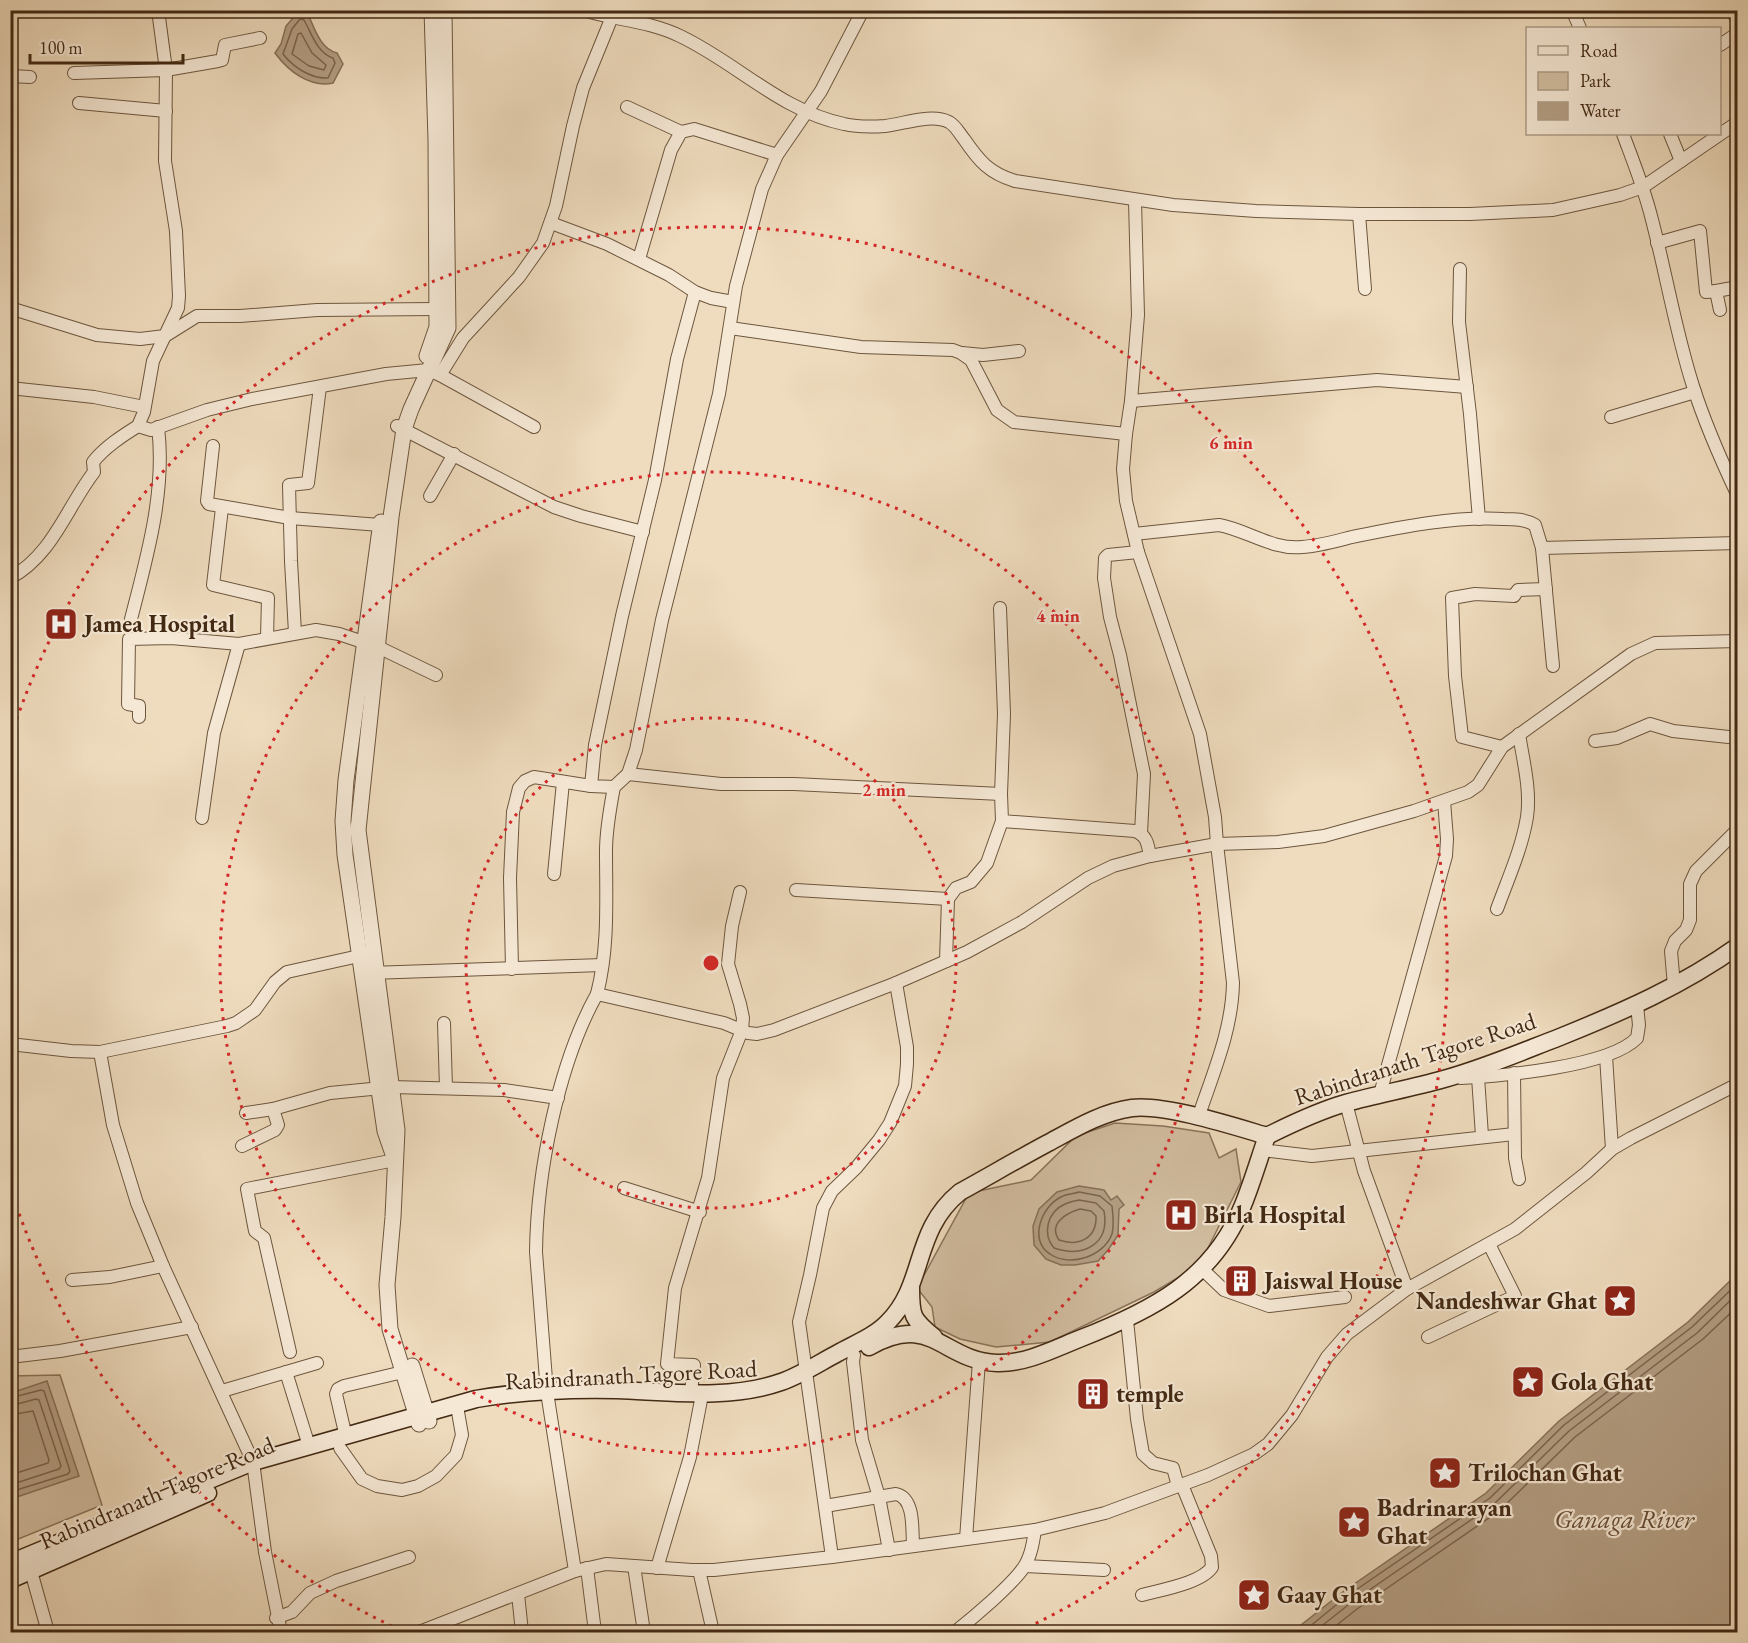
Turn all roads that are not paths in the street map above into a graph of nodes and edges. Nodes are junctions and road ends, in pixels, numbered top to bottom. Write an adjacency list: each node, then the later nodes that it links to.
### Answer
1 (158, 10): 14 (street)
2 (432, 10): 43 (street)
3 (444, 10): 49 (street)
4 (583, 10): 8 (street)
5 (863, 10): 21 (street)
6 (1572, 10): 10 (street)
7 (1731, 10): 9 (street)
8 (613, 14): 21 (street); 33 (street)
9 (1737, 21)
10 (1580, 27)
11 (1737, 33): 13 (street)
12 (260, 38): 14 (street)
13 (1721, 44)
14 (166, 70): 15 (street); 20 (street)
15 (74, 73)
16 (10, 76): 17 (street)
17 (30, 77)
18 (79, 104): 20 (street)
19 (627, 107): 23 (street)
20 (166, 111): 46 (street)
21 (807, 113): 28 (street); 31 (street)
22 (1737, 123): 24 (street)
23 (681, 132): 28 (street); 35 (street)
24 (1721, 134)
25 (1623, 135): 30 (street)
26 (1670, 135): 29 (street)
27 (1719, 135): 29 (street)
28 (777, 155): 41 (street)
29 (1681, 161): 30 (street)
30 (1643, 187): 32 (street); 34 (street)
31 (1134, 201): 32 (street); 54 (street)
32 (1359, 214): 38 (street)
33 (551, 223): 35 (street); 49 (street)
34 (1657, 243): 39 (street); 53 (street)
35 (639, 259): 40 (street)
36 (1460, 269): 51 (street)
37 (1737, 287): 39 (street)
38 (1365, 289)
39 (1716, 291): 44 (street)
40 (695, 292): 41 (street); 70 (street)
41 (733, 302): 45 (street)
42 (10, 308): 46 (street)
43 (436, 309): 46 (street); 49 (street)
44 (1720, 310)
45 (730, 328): 48 (street); 91 (street)
46 (165, 336): 55 (street)
47 (1019, 351): 48 (street)
48 (961, 353): 61 (street)
49 (429, 372): 50 (street); 59 (street); 60 (street)
50 (320, 387): 58 (street); 67 (street)
51 (1467, 387): 54 (street); 68 (street)
52 (10, 388): 55 (street)
53 (1695, 392): 56 (street); 65 (street)
54 (1131, 401): 61 (street)
55 (144, 407): 57 (street)
56 (1611, 417)
57 (138, 426): 58 (street); 75 (street)
58 (158, 427): 78 (street)
59 (401, 427): 63 (street); 69 (street); 83 (street)
60 (534, 427)
61 (1125, 434): 71 (street)
62 (213, 446): 66 (street)
63 (454, 454): 64 (street); 70 (street)
64 (430, 496)
65 (1737, 496)
66 (222, 507): 67 (street); 80 (street)
67 (290, 518): 69 (street); 79 (street)
68 (1479, 519): 71 (street); 73 (street)
69 (380, 525): 83 (street)
70 (643, 532): 93 (street)
71 (1134, 534): 74 (street)
72 (1737, 543): 73 (street)
73 (1542, 548): 76 (street)
74 (1138, 552): 100 (street); 101 (street)
75 (10, 578)
76 (1546, 589): 84 (street); 90 (street)
77 (1000, 608): 95 (street)
78 (131, 619)
79 (296, 633): 80 (street); 83 (street)
80 (267, 638): 82 (street)
81 (1737, 641): 87 (street)
82 (239, 644): 86 (street); 97 (street)
83 (371, 645): 85 (street); 109 (street)
84 (1553, 666)
85 (436, 675)
86 (139, 717)
87 (1519, 734): 90 (street); 107 (street)
88 (1737, 738): 89 (street)
89 (1595, 741)
90 (1502, 747): 96 (street)
91 (628, 774): 94 (street); 95 (street)
92 (563, 782): 93 (street); 103 (street); 112 (street)
93 (591, 786): 94 (street)
94 (614, 787): 111 (street)
95 (1001, 794): 98 (street)
96 (1444, 801): 101 (street); 129 (street)
97 (202, 818)
98 (1002, 821): 100 (street); 106 (street)
99 (1737, 829): 115 (street)
100 (1141, 833): 102 (street)
101 (1216, 844): 102 (street); 134 (street)
102 (1150, 856): 110 (street)
103 (554, 874)
104 (796, 890): 106 (street)
105 (740, 892): 119 (street)
106 (948, 899): 110 (street)
107 (1497, 909)
108 (1737, 946): 115 (main road, Rabindranath Tagore Road)
109 (368, 954): 113 (street); 121 (street)
110 (946, 961): 114 (street)
111 (602, 965): 112 (street); 116 (street)
112 (512, 969): 113 (street)
113 (370, 973): 127 (street)
114 (896, 983): 119 (street); 164 (street)
115 (1674, 986): 117 (main road, Rabindranath Tagore Road)
116 (597, 994): 119 (street); 130 (street)
117 (1637, 1005): 122 (street); 125 (main road, Rabindranath Tagore Road)
118 (444, 1023): 128 (street)
119 (742, 1030): 144 (street)
120 (10, 1044): 121 (street)
121 (100, 1052): 146 (street)
122 (1606, 1056): 123 (street); 140 (street)
123 (1514, 1073): 124 (street); 135 (street)
124 (1478, 1077): 125 (street); 136 (street)
125 (1442, 1080): 129 (main road, Rabindranath Tagore Road)
126 (1737, 1084): 140 (street)
127 (385, 1087): 128 (street); 132 (street); 141 (street)
128 (446, 1088): 130 (street)
129 (1380, 1094): 131 (main road, Rabindranath Tagore Road)
130 (558, 1098): 166 (street)
131 (1346, 1103): 137 (main road, Rabindranath Tagore Road); 139 (street)
132 (273, 1109): 133 (street); 138 (street)
133 (246, 1113)
134 (1198, 1118): 137 (main road, Rabindranath Tagore Road); 149 (main road, Rabindranath Tagore Road)
135 (1514, 1134): 136 (street); 142 (street)
136 (1482, 1136): 139 (street)
137 (1264, 1143): 139 (street); 147 (main road, Rabindranath Tagore Road)
138 (242, 1146)
139 (1358, 1149): 150 (street)
140 (1612, 1149): 145 (street)
141 (395, 1160): 152 (street); 157 (street)
142 (1519, 1179)
143 (624, 1188): 144 (street)
144 (699, 1212): 167 (street)
145 (1489, 1244): 150 (street); 155 (street)
146 (163, 1266): 148 (street); 154 (street)
147 (1202, 1269): 151 (street); 153 (main road, Rabindranath Tagore Road)
148 (72, 1280)
149 (911, 1285): 156 (main road); 164 (main road, Rabindranath Tagore Road)
150 (1407, 1289): 173 (street)
151 (1345, 1297)
152 (389, 1308): 163 (street); 169 (street)
153 (1127, 1320): 160 (main road, Rabindranath Tagore Road); 173 (street)
154 (192, 1327): 159 (street); 165 (street)
155 (1428, 1337)
156 (942, 1343): 158 (main road, Rabindranath Tagore Road); 160 (main road, Rabindranath Tagore Road)
157 (290, 1352)
158 (854, 1355): 164 (main road, Rabindranath Tagore Road); 174 (street)
159 (10, 1357)
160 (979, 1361): 177 (street)
161 (317, 1363): 162 (street)
162 (286, 1372): 165 (street); 171 (street)
163 (403, 1372): 169 (street); 170 (street)
164 (808, 1375): 167 (main road, Rabindranath Tagore Road); 175 (street)
165 (222, 1391): 172 (street)
166 (548, 1396): 167 (main road, Rabindranath Tagore Road); 168 (main road, Rabindranath Tagore Road); 169 (main road, Rabindranath Tagore Road); 187 (street)
167 (696, 1396): 186 (street)
168 (458, 1412): 169 (main road, Rabindranath Tagore Road); 170 (street)
169 (422, 1418): 170 (main road, Rabindranath Tagore Road)
170 (343, 1442): 171 (main road, Rabindranath Tagore Road); 172 (main road, Rabindranath Tagore Road)
171 (309, 1446): 172 (main road, Rabindranath Tagore Road)
172 (254, 1468): 183 (main road, Rabindranath Tagore Road); 193 (street)
173 (1180, 1485): 176 (street); 192 (street)
174 (879, 1497): 175 (street); 178 (street); 179 (street)
175 (825, 1506): 181 (street)
176 (1035, 1530): 177 (street); 185 (street)
177 (966, 1539): 178 (street)
178 (913, 1546): 179 (street)
179 (888, 1550): 181 (street)
180 (409, 1557): 193 (street)
181 (832, 1557): 188 (street)
182 (10, 1563): 183 (main road, Rabindranath Tagore Road)
183 (29, 1565): 190 (main road, Rabindranath Tagore Road); 194 (street)
184 (634, 1566): 186 (street); 187 (street); 199 (street)
185 (1025, 1566): 189 (street); 201 (street)
186 (657, 1568): 188 (street)
187 (581, 1569): 191 (street); 198 (street)
188 (699, 1570): 200 (street)
189 (1104, 1570)
190 (10, 1580)
191 (518, 1594): 196 (street); 197 (street)
192 (1142, 1595)
193 (276, 1618): 195 (street)
194 (48, 1632)
195 (281, 1632)
196 (419, 1632)
197 (522, 1632)
198 (595, 1632)
199 (644, 1632)
200 (713, 1632)
201 (955, 1632)

